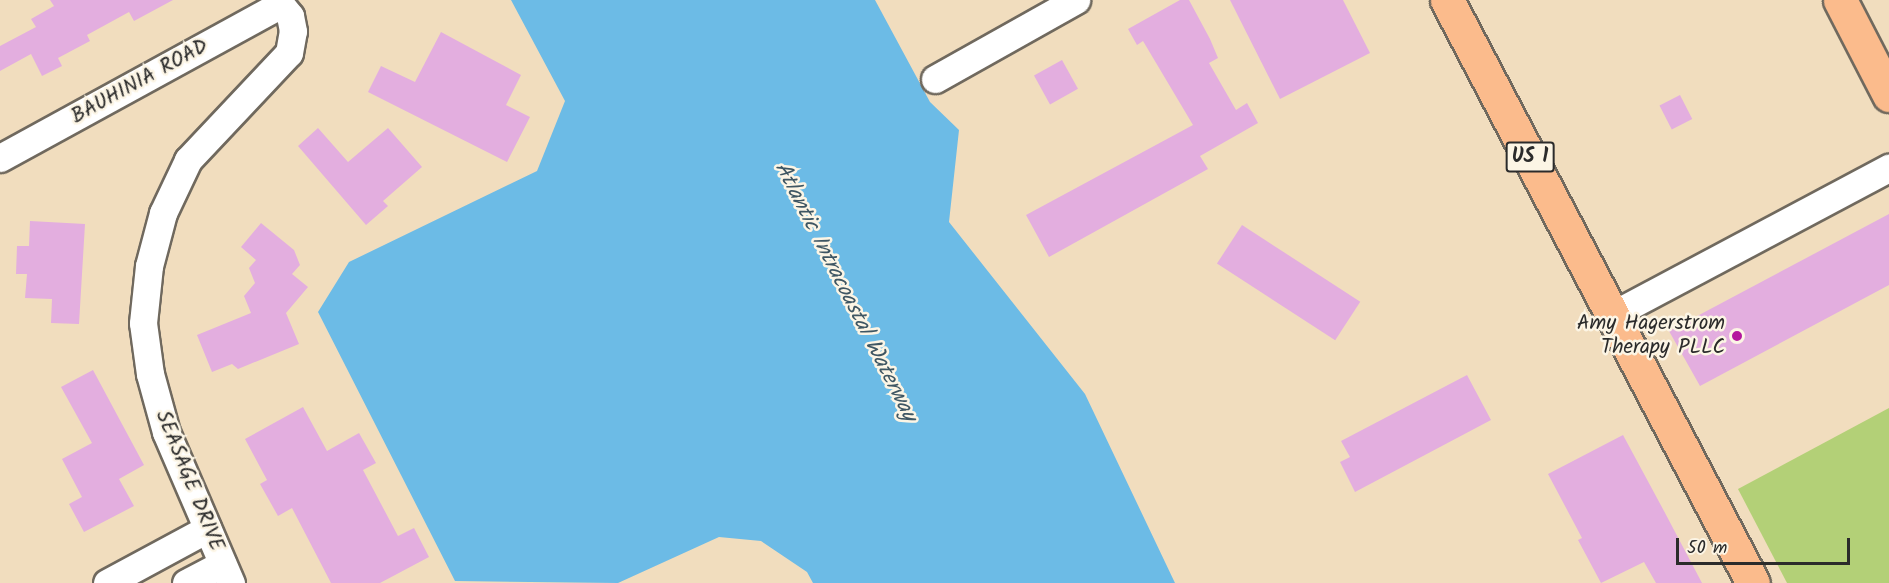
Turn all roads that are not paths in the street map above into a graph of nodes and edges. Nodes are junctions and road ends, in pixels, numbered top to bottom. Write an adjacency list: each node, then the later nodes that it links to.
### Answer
1 (1076, 0): 5 (street)
2 (1447, 0): 9 (main road, US 1)
3 (1840, 0): 6 (main road)
4 (279, 2): 7 (street, BAUHINIA ROAD); 10 (street, SEASAGE DRIVE)
5 (935, 78)
6 (1889, 94)
7 (0, 158)
8 (1889, 168): 9 (street)
9 (1612, 315): 14 (main road, US 1)
10 (207, 529): 11 (street, SEASAGE DRIVE); 12 (street)
11 (227, 573): 13 (street)
12 (107, 583)
13 (186, 583)
14 (1752, 583)

